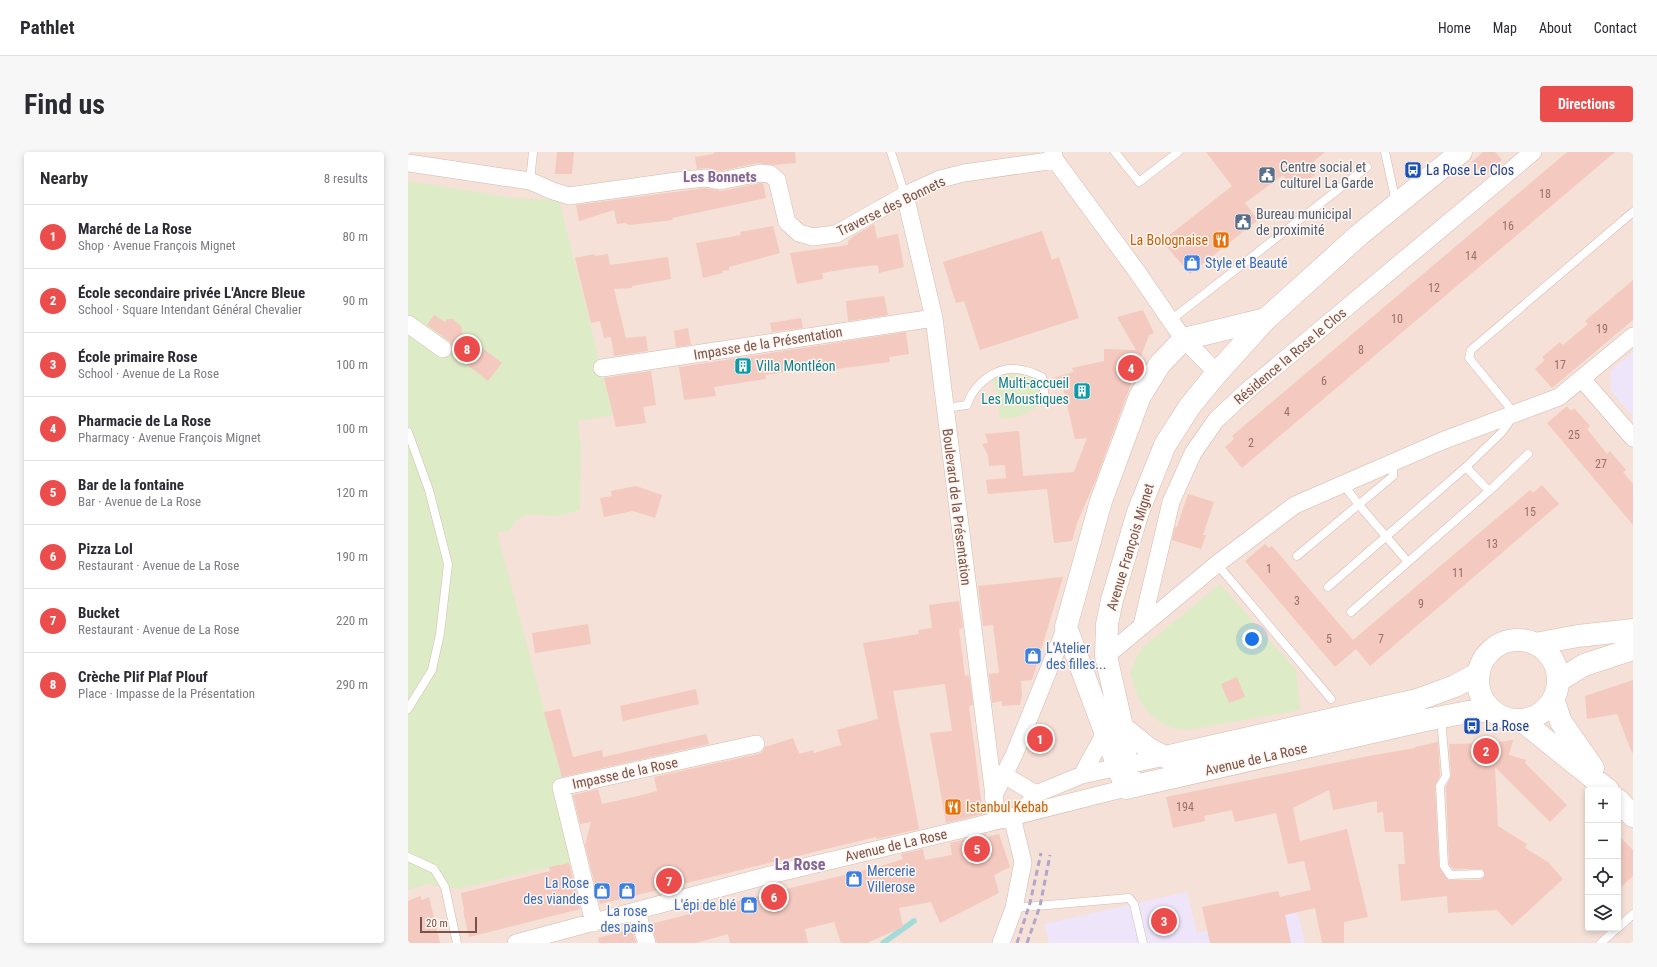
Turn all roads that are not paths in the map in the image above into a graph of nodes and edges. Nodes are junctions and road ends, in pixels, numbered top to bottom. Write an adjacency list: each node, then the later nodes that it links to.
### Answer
1 (533, 152): 11 (lane)
2 (891, 152): 12 (lane)
3 (1115, 152): 4 (lane)
4 (1178, 152)
5 (1384, 152): 13 (lane)
6 (1460, 152): 13 (street, Avenue François Mignet)
7 (1533, 152): 42 (street, Résidence la Rose le Clos)
8 (1054, 156): 12 (street, Traverse des Bonnets); 17 (street, Traverse des Bonnets)
9 (408, 163): 11 (street, Traverse des Bonnets)
10 (1368, 167): 17 (lane)
11 (530, 181): 12 (street, Traverse des Bonnets)
12 (905, 195): 15 (street, Boulevard de la Présentation)
13 (1397, 205): 16 (street, Avenue François Mignet)
14 (1633, 212): 27 (lane)
15 (934, 318): 22 (street, Impasse de la Présentation); 26 (street, Boulevard de la Présentation)
16 (1266, 319): 20 (street, Avenue François Mignet); 23 (street, Avenue François Mignet)
17 (1170, 320): 20 (street, Traverse des Bonnets)
18 (408, 324): 21 (street)
19 (1633, 336): 24 (street)
20 (1184, 339): 23 (street, Traverse des Bonnets); 43 (street)
21 (443, 349)
22 (602, 368)
23 (1217, 373): 47 (street, Avenue François Mignet)
24 (1582, 379): 27 (street); 29 (street)
25 (1045, 398): 26 (lane)
26 (945, 408): 64 (street, Boulevard de la Présentation)
27 (1514, 414): 31 (street); 32 (lane)
28 (408, 432): 51 (lane)
29 (1633, 438)
30 (1528, 454): 34 (lane)
31 (1393, 462): 33 (street); 35 (lane)
32 (1466, 467): 34 (lane); 36 (lane)
33 (1343, 484): 35 (lane); 39 (street)
34 (1489, 491): 38 (lane)
35 (1359, 505): 36 (lane); 37 (lane)
36 (1387, 536): 38 (lane); 40 (lane)
37 (1297, 556)
38 (1408, 562): 41 (lane)
39 (1217, 564): 42 (street); 50 (lane)
40 (1328, 588)
41 (1351, 612)
42 (1142, 625): 47 (street)
43 (1066, 627): 55 (street, Avenue François Mignet); 58 (street)
44 (1633, 630): 45 (street)
45 (1535, 644): 48 (street); 49 (street)
46 (1633, 649): 49 (street)
47 (1106, 656): 55 (street, Avenue François Mignet)
48 (1479, 673): 52 (street); 57 (street, Avenue de La Rose)
49 (1556, 690): 54 (street); 62 (street)
50 (1331, 699)
51 (408, 709)
52 (1492, 710): 53 (street, Avenue de La Rose); 54 (street)
53 (1441, 717): 60 (street, Avenue de La Rose); 69 (lane)
54 (1521, 720): 61 (street)
55 (1113, 730): 57 (street); 59 (street); 60 (street, Avenue François Mignet)
56 (756, 744): 73 (street, Impasse de la Rose)
57 (1166, 757): 60 (street, Avenue de La Rose)
58 (1004, 775): 63 (street); 64 (street)
59 (1082, 775): 60 (street, Avenue de La Rose); 63 (street, Avenue de La Rose)
60 (1127, 777): 67 (street, Avenue de La Rose)
61 (1604, 787)
62 (1606, 787)
63 (1036, 794): 67 (street)
64 (993, 796): 67 (street, Boulevard de la Présentation)
65 (1621, 803): 66 (street)
66 (1633, 816)
67 (1010, 817): 70 (street, Boulevard de la Présentation); 71 (street, Avenue de La Rose)
68 (408, 857): 76 (lane)
69 (1480, 874)
70 (1014, 908): 79 (street, Boulevard de la Présentation); 80 (lane)
71 (636, 910): 73 (street, Avenue de La Rose); 78 (street)
72 (1631, 919): 74 (lane)
73 (594, 923): 77 (street, Avenue de La Rose)
74 (1621, 926)
75 (1615, 931): 81 (lane)
76 (457, 943)
77 (516, 943)
78 (647, 943)
79 (1001, 943)
80 (1143, 943)
81 (1601, 943)

